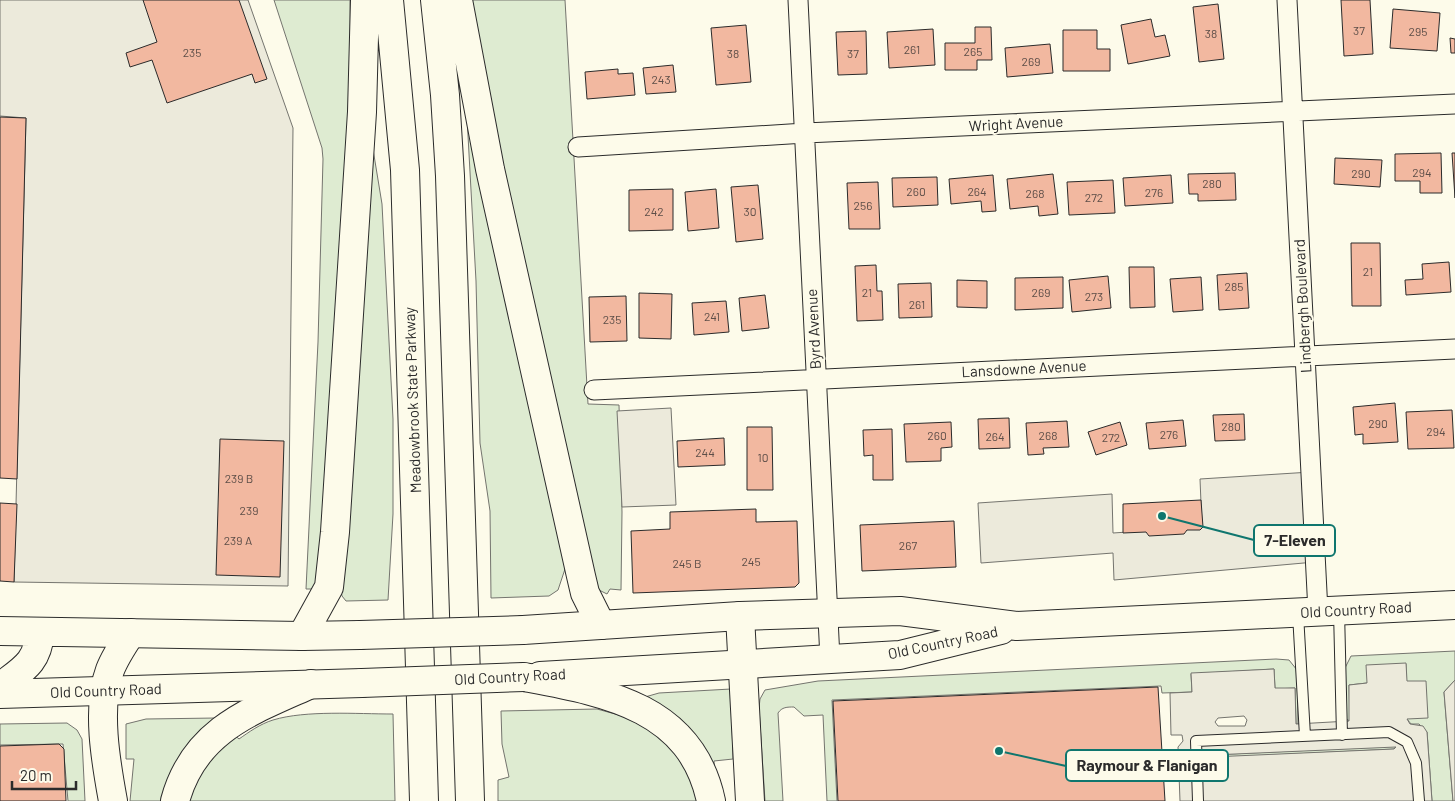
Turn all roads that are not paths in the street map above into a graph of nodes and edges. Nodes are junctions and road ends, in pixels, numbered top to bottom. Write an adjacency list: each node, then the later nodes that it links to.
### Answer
1 (366, 0): 24 (main road)
2 (389, 0): 36 (main road, Meadowbrook State Parkway)
3 (434, 0): 34 (main road)
4 (458, 0): 19 (main road)
5 (798, 0): 9 (street, Byrd Avenue)
6 (1287, 0): 8 (street, Lindbergh Boulevard)
7 (1455, 104): 8 (street, Wright Avenue)
8 (1293, 111): 9 (street, Wright Avenue); 12 (street, Lindbergh Boulevard)
9 (805, 134): 10 (street, Wright Avenue); 13 (street, Byrd Avenue)
10 (578, 147)
11 (1455, 349): 12 (street, Lansdowne Avenue)
12 (1305, 356): 13 (street, Lansdowne Avenue); 16 (street, Lindbergh Boulevard)
13 (816, 379): 14 (street, Lansdowne Avenue); 17 (street, Byrd Avenue)
14 (594, 390)
15 (1455, 605): 16 (main road, Old Country Road)
16 (1318, 612): 20 (main road, Old Country Road); 32 (lane); 33 (lane)
17 (828, 614): 18 (main road, Old Country Road); 20 (main road, Old Country Road); 25 (street, Byrd Avenue)
18 (740, 616): 19 (main road, Old Country Road); 26 (main road)
19 (601, 625): 24 (main road, Old Country Road, bridge)
20 (1017, 626): 25 (main road, Old Country Road)
21 (0, 631): 22 (main road, Old Country Road)
22 (40, 632): 23 (main road, Old Country Road); 29 (main road)
23 (131, 633): 24 (main road, Old Country Road); 30 (main road)
24 (302, 636)
25 (830, 659): 26 (main road, Old Country Road)
26 (743, 663): 27 (main road, Old Country Road); 39 (main road)
27 (524, 677): 28 (main road, Old Country Road, bridge); 38 (main road)
28 (311, 684): 30 (main road, Old Country Road); 37 (main road)
29 (0, 688)
30 (105, 691): 31 (main road, Old Country Road); 35 (main road)
31 (0, 694)
32 (1342, 735): 33 (lane); 41 (lane)
33 (1305, 736): 40 (lane)
34 (472, 795)
35 (107, 797)
36 (424, 799)
37 (175, 801)
38 (711, 801)
39 (750, 801)
40 (1198, 801)
41 (1418, 801)

